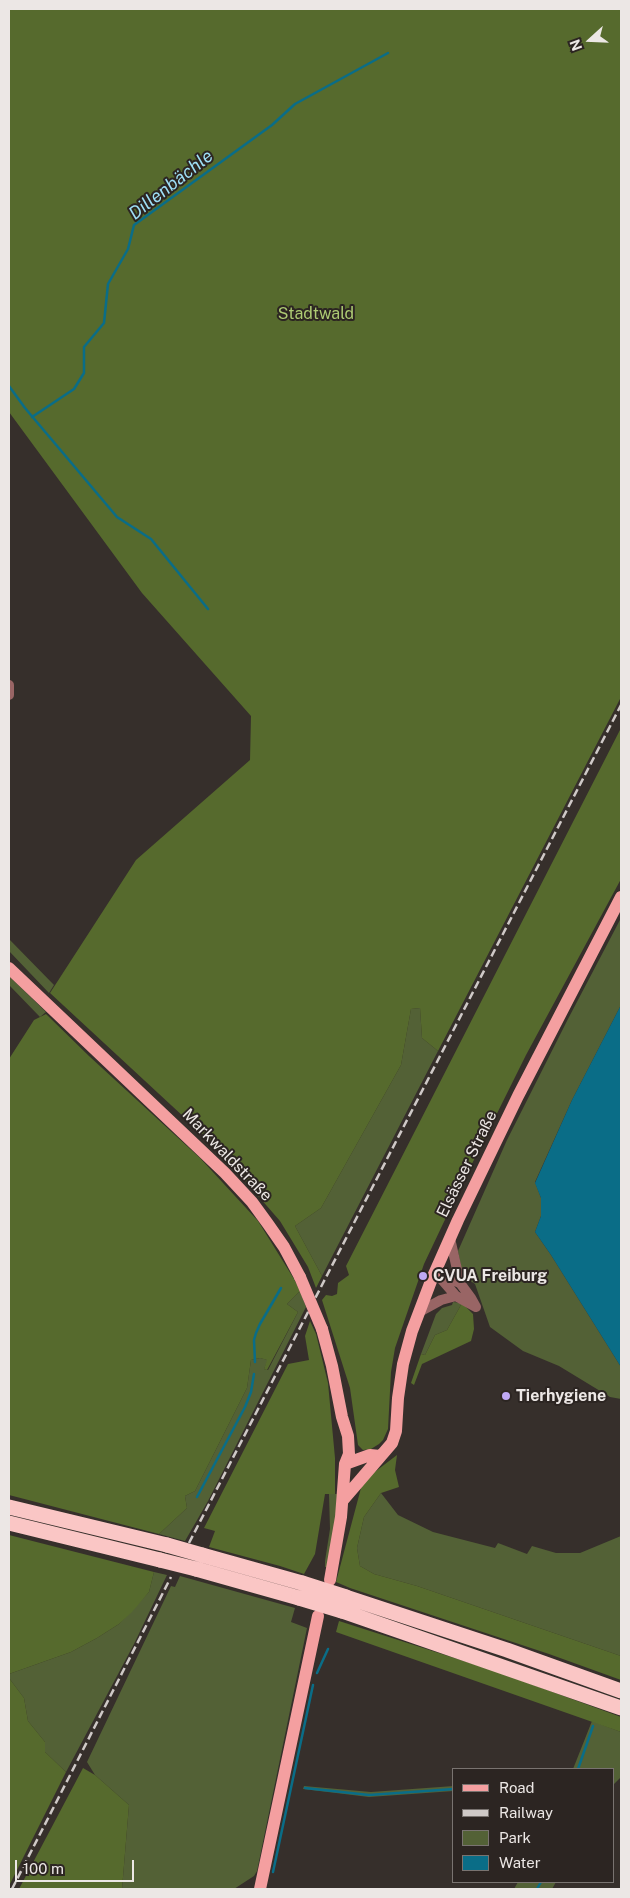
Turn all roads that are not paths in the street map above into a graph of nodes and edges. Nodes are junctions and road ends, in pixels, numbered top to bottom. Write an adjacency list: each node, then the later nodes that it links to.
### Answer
1 (9, 685): 2 (street)
2 (9, 696)
3 (621, 897): 5 (main road, Elsässer Straße)
4 (9, 968): 11 (main road, Markwaldstraße, bridge)
5 (450, 1238): 6 (main road, Elsässer Straße); 7 (street)
6 (435, 1273): 7 (street); 8 (street); 9 (main road, Elsässer Straße)
7 (460, 1283): 8 (street)
8 (456, 1296): 9 (street)
9 (419, 1312): 10 (main road, Elsässer Straße)
10 (380, 1456): 11 (main road); 12 (main road, Elsässer Straße)
11 (345, 1464): 12 (main road); 13 (main road, Markwaldstraße)
12 (369, 1468): 13 (main road, Elsässer Straße)
13 (343, 1500): 16 (main road, Markwaldstraße)
14 (9, 1507): 17 (highway, bridge)
15 (9, 1523): 17 (highway, bridge)
16 (330, 1580)
17 (300, 1590): 18 (highway, bridge)
18 (344, 1604): 20 (highway); 21 (highway)
19 (318, 1616): 22 (main road)
20 (621, 1691)
21 (621, 1708)
22 (260, 1889)

